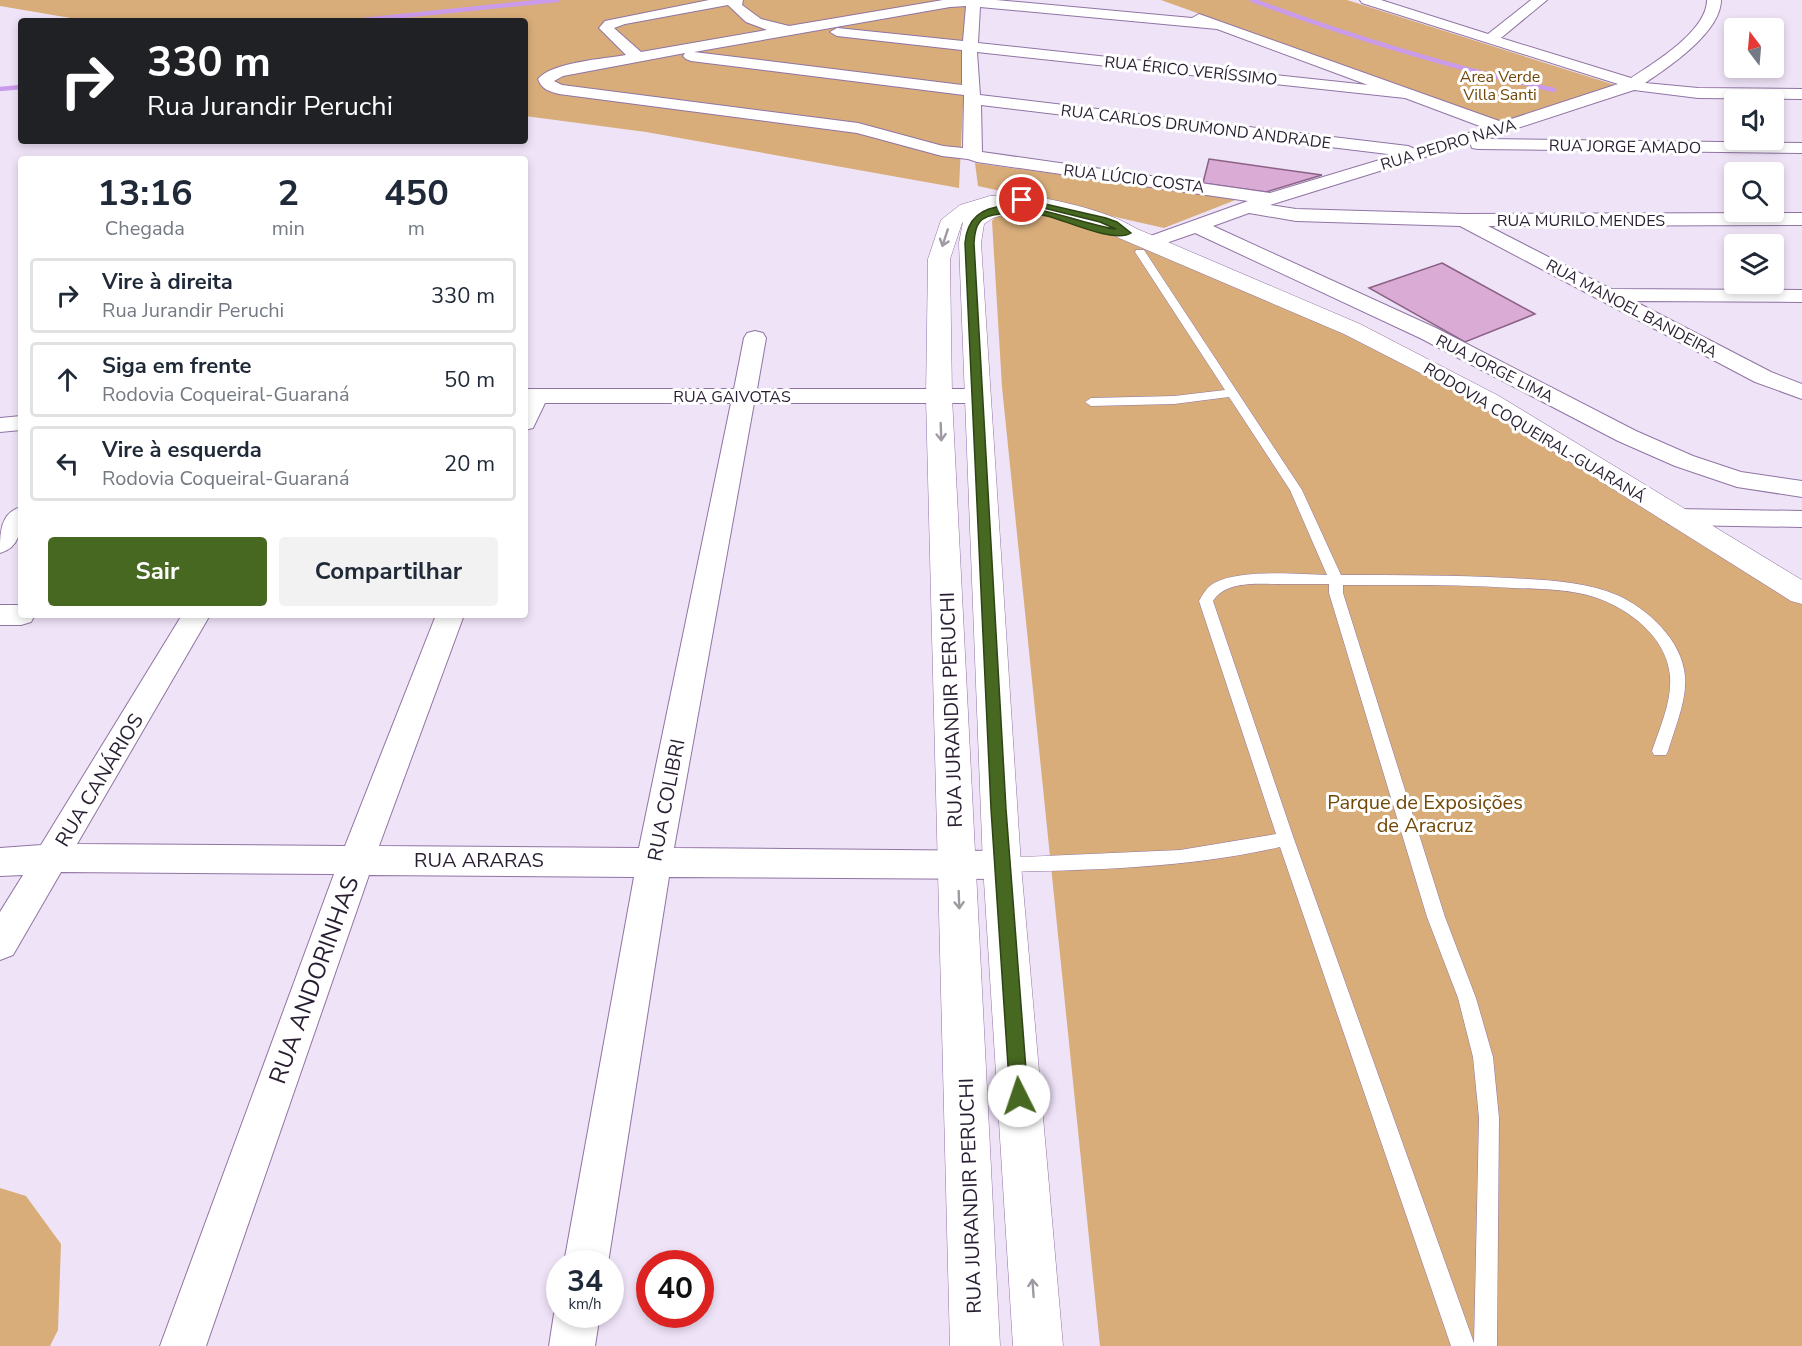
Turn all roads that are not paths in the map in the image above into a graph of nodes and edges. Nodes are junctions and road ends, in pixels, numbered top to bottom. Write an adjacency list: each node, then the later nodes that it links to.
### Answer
1 (734, 0): 9 (street); 13 (street)
2 (1367, 0): 6 (street)
3 (1540, 0): 10 (street)
4 (1714, 0): 14 (street, RUA PEDRO NAVA)
5 (973, 1): 8 (street); 9 (street); 11 (street)
6 (1388, 2): 10 (street)
7 (1162, 4): 8 (street)
8 (1217, 25): 15 (street)
9 (801, 28): 11 (street, RUA ÉRICO VERÍSSIMO); 12 (street)
10 (1489, 40): 14 (street)
11 (972, 47): 15 (street, RUA ÉRICO VERÍSSIMO); 17 (street)
12 (662, 53): 13 (street); 17 (street, RUA CARLOS DRUMOND ANDRADE)
13 (638, 57): 22 (street, RUA LÚCIO COSTA)
14 (1632, 85): 16 (street); 18 (street, RUA PEDRO NAVA)
15 (1409, 94): 18 (street)
16 (1802, 94)
17 (971, 95): 21 (street, RUA CARLOS DRUMOND ANDRADE); 22 (street)
18 (1502, 128): 19 (street, RUA PEDRO NAVA)
19 (1449, 143): 20 (street, RUA JORGE AMADO); 21 (street, RUA PEDRO NAVA)
20 (1802, 148)
21 (1418, 152): 23 (street, RUA PEDRO NAVA)
22 (972, 154): 23 (street, RUA LÚCIO COSTA)
23 (1272, 198): 24 (street, RUA PEDRO NAVA); 25 (street, RUA MURILO MENDES)
24 (1246, 207): 25 (street, RUA MURILO MENDES); 29 (street, RUA PEDRO NAVA)
25 (1361, 217): 28 (street, RUA MURILO MENDES)
26 (1084, 219): 30 (street, RODOVIA COQUEIRAL-GUARANÁ); 38 (street, RUA JURANDIR PERUCHI); 39 (street, RUA JURANDIR PERUCHI, one-way to 39)
27 (1802, 219): 28 (street, RUA MURILO MENDES)
28 (1463, 220): 31 (street, RUA MANOEL BANDEIRA)
29 (1194, 225): 30 (street, RUA PEDRO NAVA); 43 (street, RUA JORGE LIMA)
30 (1139, 243): 35 (lane); 44 (street, RODOVIA COQUEIRAL-GUARANÁ)
31 (1608, 295): 32 (street); 34 (street, RUA MANOEL BANDEIRA)
32 (1802, 296)
33 (755, 338): 37 (street, RUA COLIBRI)
34 (1802, 392)
35 (1232, 393): 40 (lane); 48 (lane)
36 (531, 396): 37 (street, RUA GAIVOTAS)
37 (743, 396): 39 (street, RUA GAIVOTAS); 58 (street, RUA COLIBRI)
38 (978, 396): 39 (street, RUA GAIVOTAS); 60 (street, RUA JURANDIR PERUCHI)
39 (939, 397): 61 (street, RUA JURANDIR PERUCHI, one-way to 61)
40 (1091, 402)
41 (18, 423): 42 (street)
42 (0, 425)
43 (1802, 489)
44 (1676, 518): 46 (street); 49 (street, RODOVIA COQUEIRAL-GUARANÁ)
45 (18, 519): 47 (street)
46 (1802, 519)
47 (0, 544)
48 (1336, 580): 54 (lane); 55 (lane); 70 (lane)
49 (1801, 593)
50 (0, 615): 51 (street)
51 (18, 615)
52 (194, 618): 56 (street, RUA CANÁRIOS)
53 (449, 618): 57 (street, RUA ANDORINHAS)
54 (1660, 751)
55 (1286, 839): 60 (lane); 69 (lane)
56 (52, 858): 57 (street, RUA ARARAS); 59 (street, RUA ARARAS); 62 (street, RUA CANÁRIOS)
57 (357, 860): 58 (street, RUA ARARAS); 65 (street, RUA ANDORINHAS)
58 (654, 861): 61 (street, RUA ARARAS); 63 (street, RUA COLIBRI)
59 (0, 862)
60 (1002, 865): 61 (street, RUA ARARAS); 68 (street, RUA JURANDIR PERUCHI, one-way to 60)
61 (957, 866): 67 (street, RUA JURANDIR PERUCHI, one-way to 67)
62 (0, 944)
63 (588, 1250)
64 (575, 1328): 66 (street)
65 (183, 1346)
66 (572, 1346)
67 (975, 1346)
68 (1038, 1346)
69 (1463, 1346)
70 (1485, 1346)

